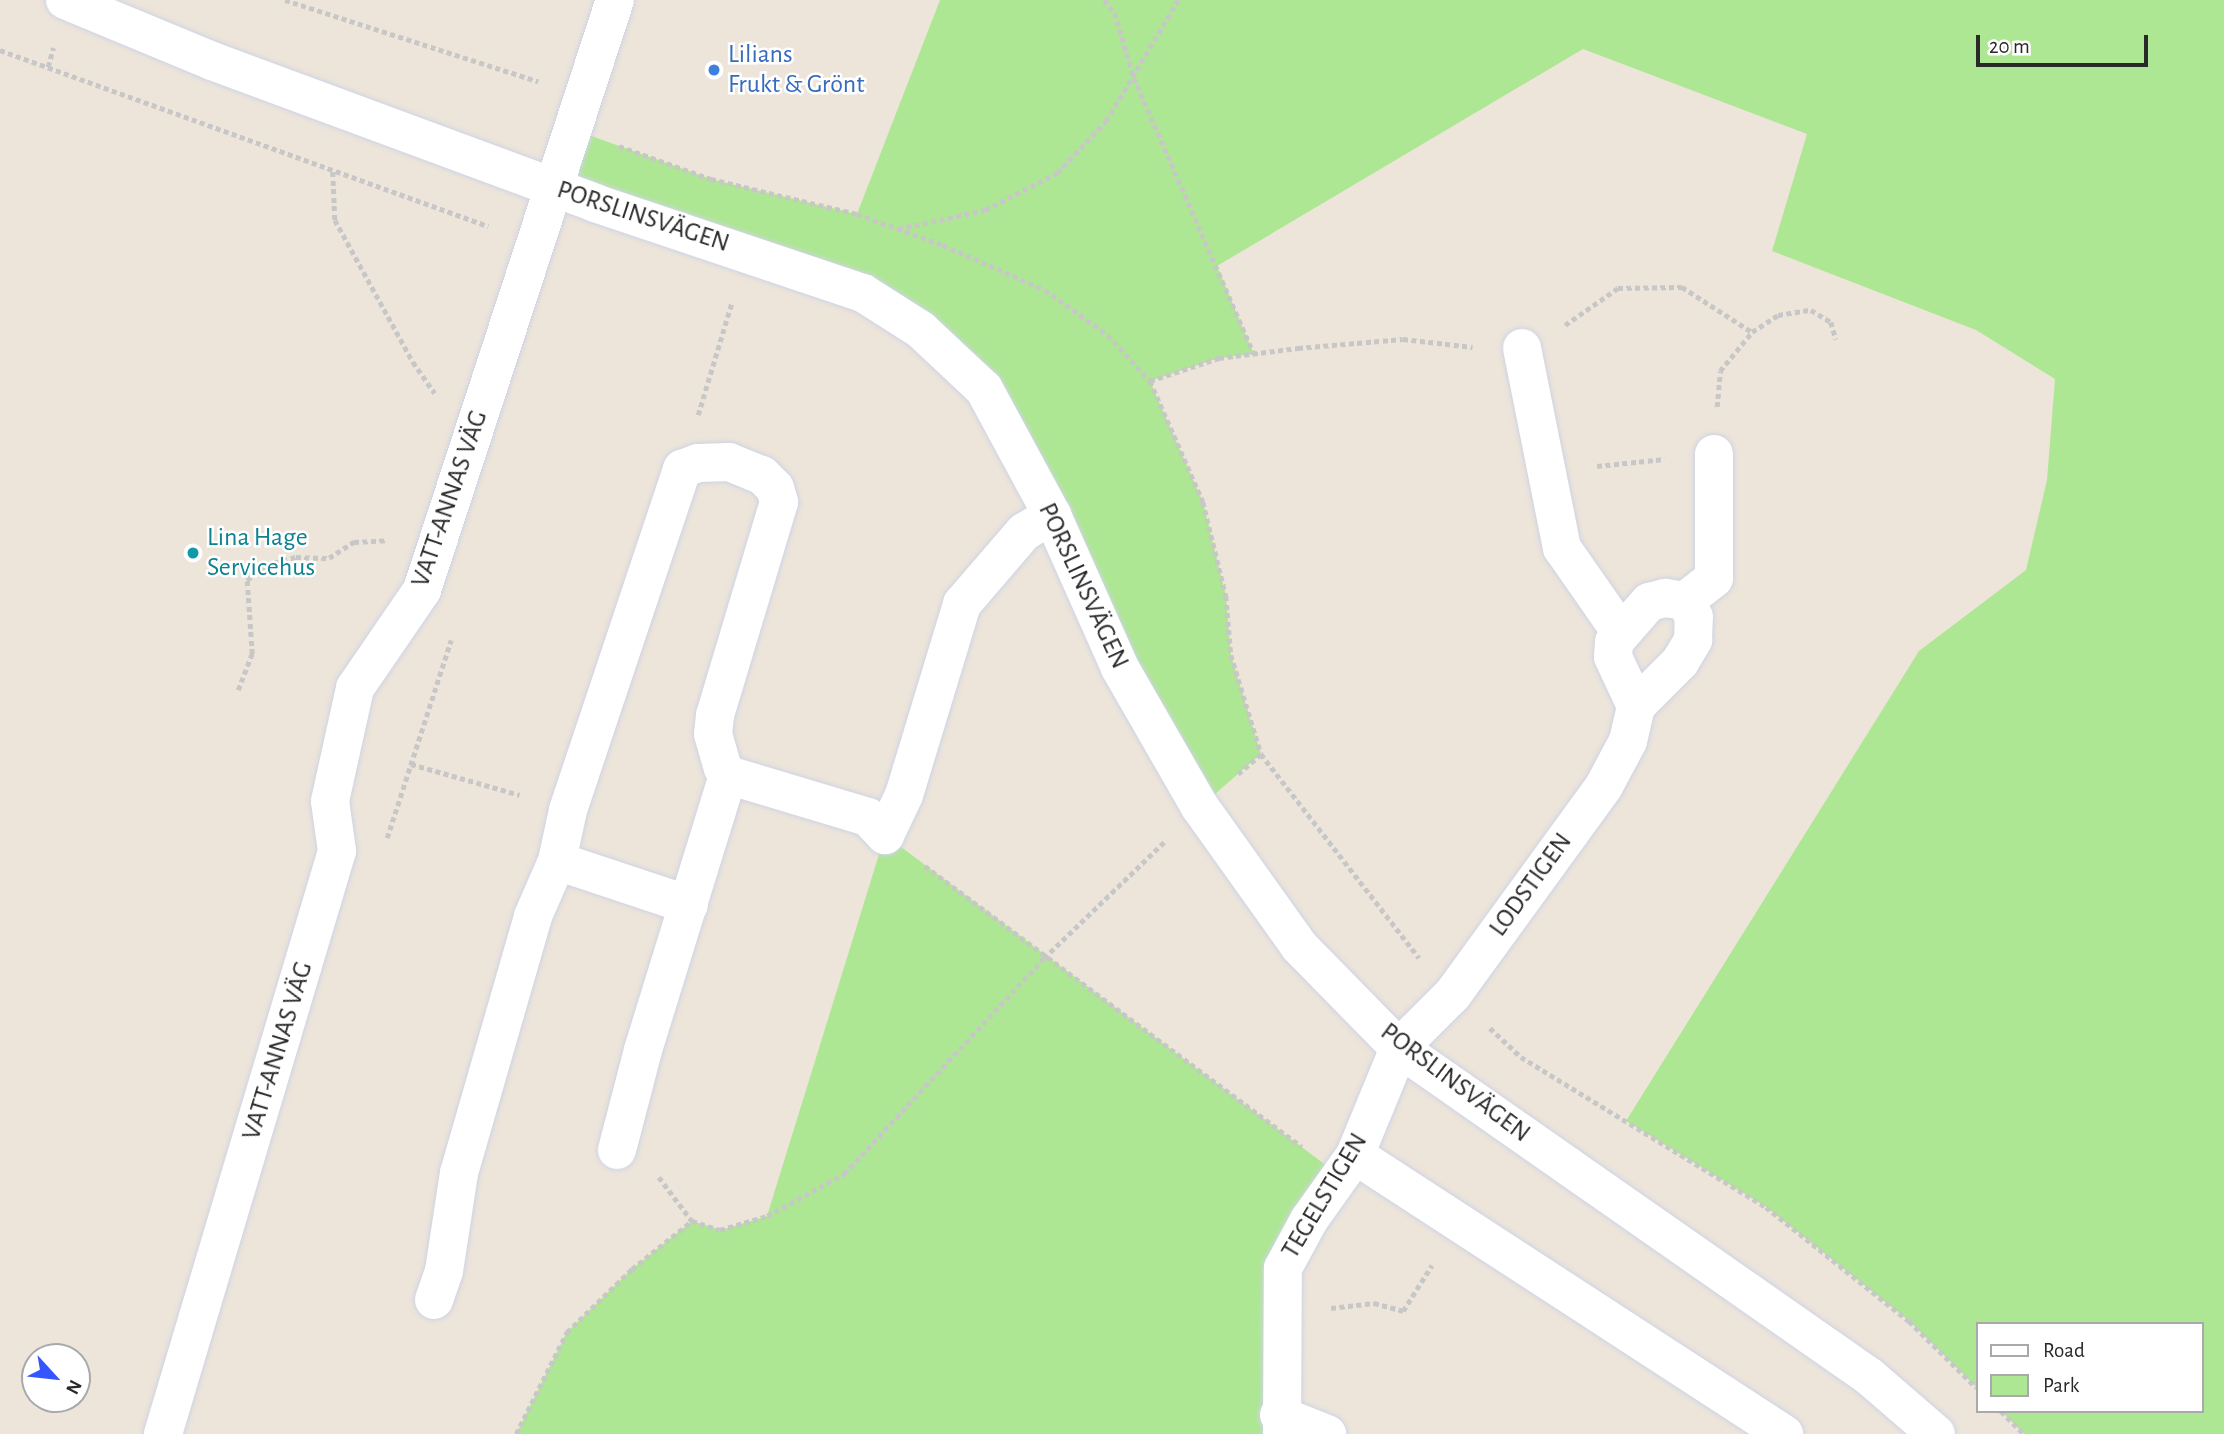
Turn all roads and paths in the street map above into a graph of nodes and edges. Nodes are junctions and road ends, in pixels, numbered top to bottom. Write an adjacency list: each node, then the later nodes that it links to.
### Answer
1 (65, 0): 10 (street, PORSLINSVÄGEN)
2 (285, 0): 8 (path)
3 (615, 0): 8 (street, VATT-ANNAS VÄG)
4 (1104, 0): 7 (path)
5 (1178, 0): 7 (path)
6 (0, 50): 9 (path)
7 (1134, 78): 11 (path); 16 (path)
8 (578, 112): 10 (street, VATT-ANNAS VÄG); 11 (path)
9 (333, 172): 12 (path); 17 (path)
10 (552, 187): 12 (street, VATT-ANNAS VÄG); 13 (street, PORSLINSVÄGEN)
11 (897, 229): 16 (path)
12 (534, 242): 47 (street, VATT-ANNAS VÄG)
13 (747, 251): 19 (path); 21 (street, PORSLINSVÄGEN)
14 (1752, 332): 18 (path)
15 (1522, 348): 20 (street)
16 (1150, 381): 37 (path)
17 (440, 399)
18 (1714, 454): 20 (path); 23 (street)
19 (682, 469): 29 (street); 31 (street)
20 (1547, 472): 24 (street)
21 (1052, 516): 30 (street, PORSLINSVÄGEN); 32 (street)
22 (391, 540): 26 (path)
23 (1685, 601): 24 (street); 27 (street)
24 (1619, 631): 27 (street)
25 (454, 634): 28 (path)
26 (238, 690)
27 (1636, 706): 37 (street, LODSTIGEN)
28 (411, 764): 31 (path); 33 (path)
29 (728, 775): 32 (street); 35 (street)
30 (1200, 807): 36 (path); 38 (street, PORSLINSVÄGEN)
31 (568, 810): 34 (street)
32 (885, 835): 36 (path)
33 (386, 843)
34 (557, 862): 35 (street); 42 (street)
35 (689, 905): 39 (street)
36 (1044, 958): 40 (path); 48 (path)
37 (1452, 994): 38 (street, LODSTIGEN); 44 (path)
38 (1399, 1048): 40 (street, TEGELSTIGEN); 51 (street, PORSLINSVÄGEN)
39 (617, 1150)
40 (1347, 1165): 41 (street); 43 (street, TEGELSTIGEN)
41 (1459, 1223): 43 (path); 50 (street)
42 (434, 1300)
43 (1282, 1315): 46 (street, TEGELSTIGEN)
44 (1976, 1387)
45 (2003, 1413): 52 (path)
46 (1280, 1424): 49 (street)
47 (163, 1434)
48 (516, 1434)
49 (1327, 1434)
50 (1784, 1434)
51 (1936, 1434)
52 (2024, 1434)

